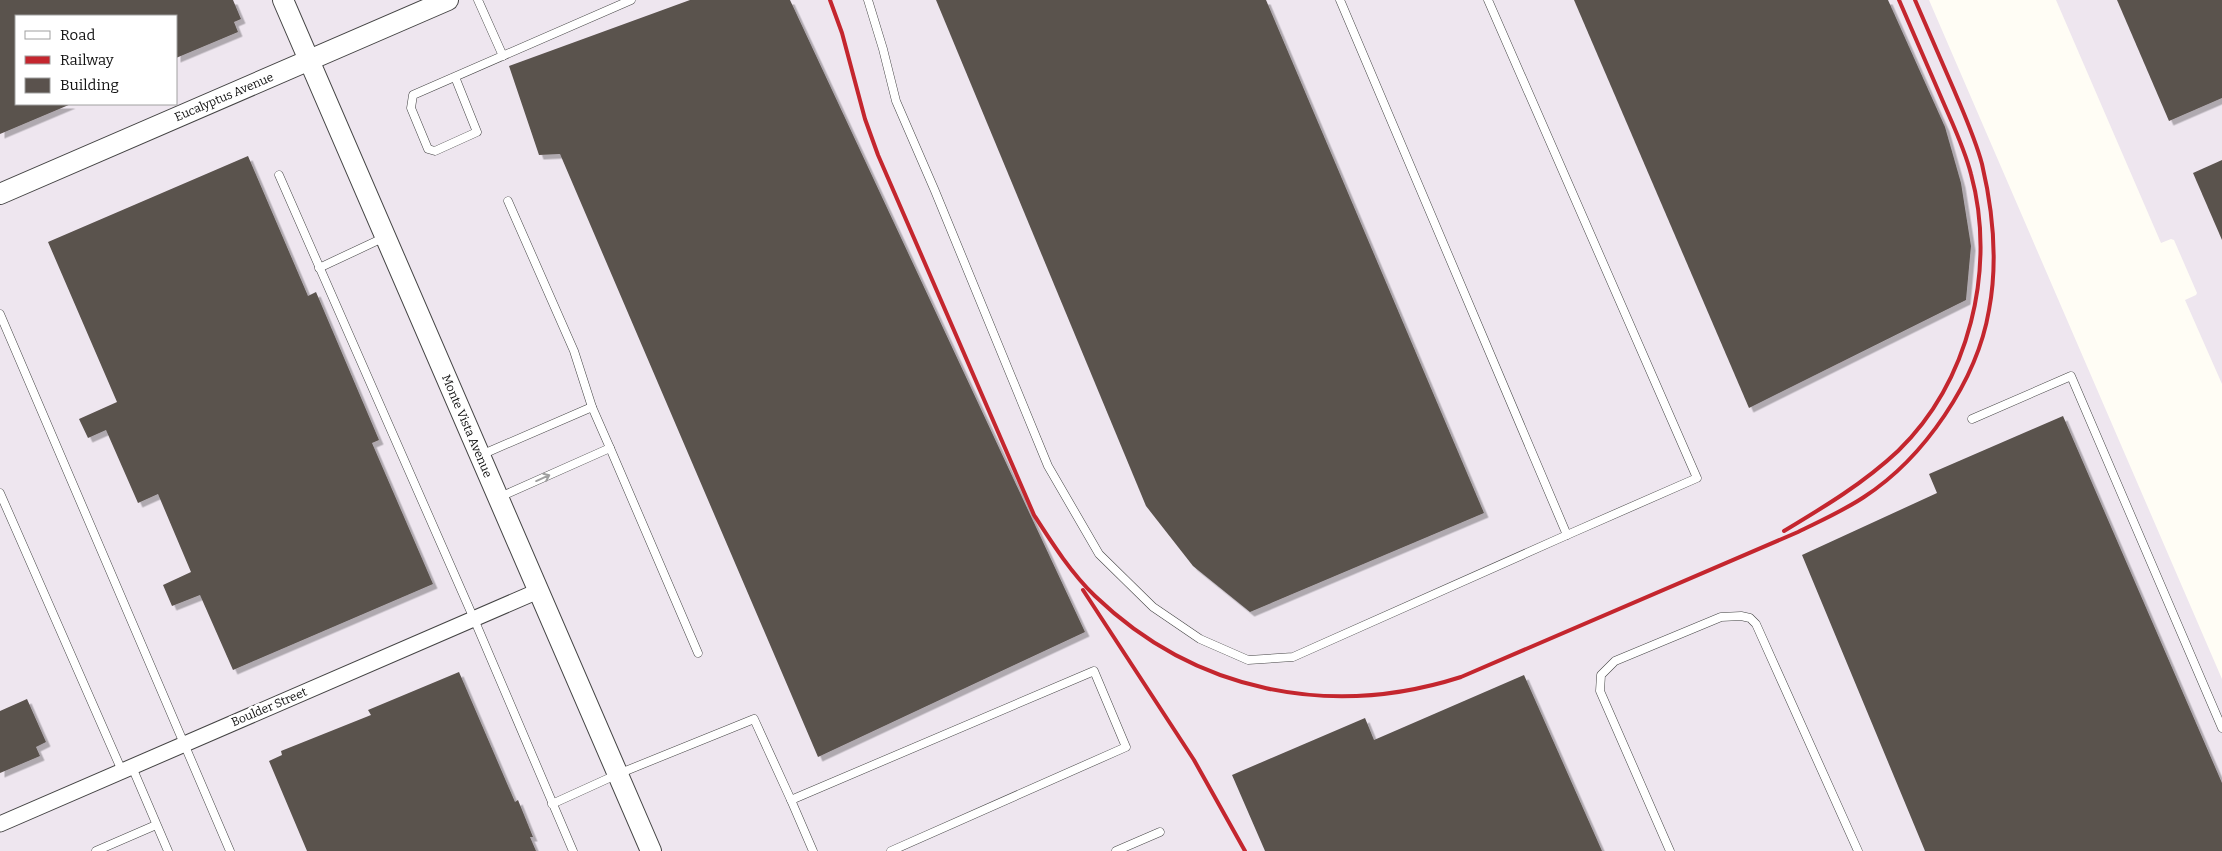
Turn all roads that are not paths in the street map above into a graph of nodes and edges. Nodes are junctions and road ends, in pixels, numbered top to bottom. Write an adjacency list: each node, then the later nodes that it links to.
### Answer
1 (283, 0): 9 (street, Monte Vista Avenue)
2 (448, 0): 9 (street, Eucalyptus Avenue)
3 (478, 0): 8 (lane)
4 (631, 0): 8 (lane)
5 (868, 0): 23 (lane)
6 (1340, 0): 23 (lane)
7 (1488, 0): 23 (lane)
8 (502, 56): 10 (lane)
9 (309, 61): 12 (street, Eucalyptus Avenue); 14 (street, Monte Vista Avenue)
10 (455, 77): 10 (lane)
11 (278, 175): 15 (lane)
12 (0, 194)
13 (508, 201): 17 (lane)
14 (386, 237): 15 (lane); 20 (street, Monte Vista Avenue)
15 (319, 268): 25 (lane)
16 (0, 314): 28 (lane)
17 (592, 406): 19 (lane); 20 (lane)
18 (1972, 419): 27 (lane)
19 (610, 448): 22 (lane, one-way to 19); 26 (lane)
20 (480, 456): 22 (street, Monte Vista Avenue)
21 (0, 493): 29 (lane)
22 (498, 498): 24 (street, Monte Vista Avenue)
23 (1567, 535)
24 (538, 591): 25 (street, Boulder Street); 30 (street, Monte Vista Avenue)
25 (474, 619): 28 (street, Boulder Street); 32 (lane)
26 (698, 653)
27 (2222, 728)
28 (185, 744): 29 (street, Boulder Street); 38 (lane)
29 (127, 769): 33 (street, Boulder Street); 34 (lane)
30 (618, 774): 31 (lane); 32 (lane); 40 (street, Monte Vista Avenue)
31 (791, 800): 41 (lane); 42 (lane)
32 (552, 804): 39 (lane)
33 (0, 824)
34 (156, 825): 36 (lane); 37 (lane)
35 (1160, 832): 43 (lane)
36 (96, 851)
37 (168, 851)
38 (230, 851)
39 (573, 851)
40 (651, 851)
41 (813, 851)
42 (891, 851)
43 (1116, 851)
44 (1670, 851): 45 (lane)
45 (1858, 851)

